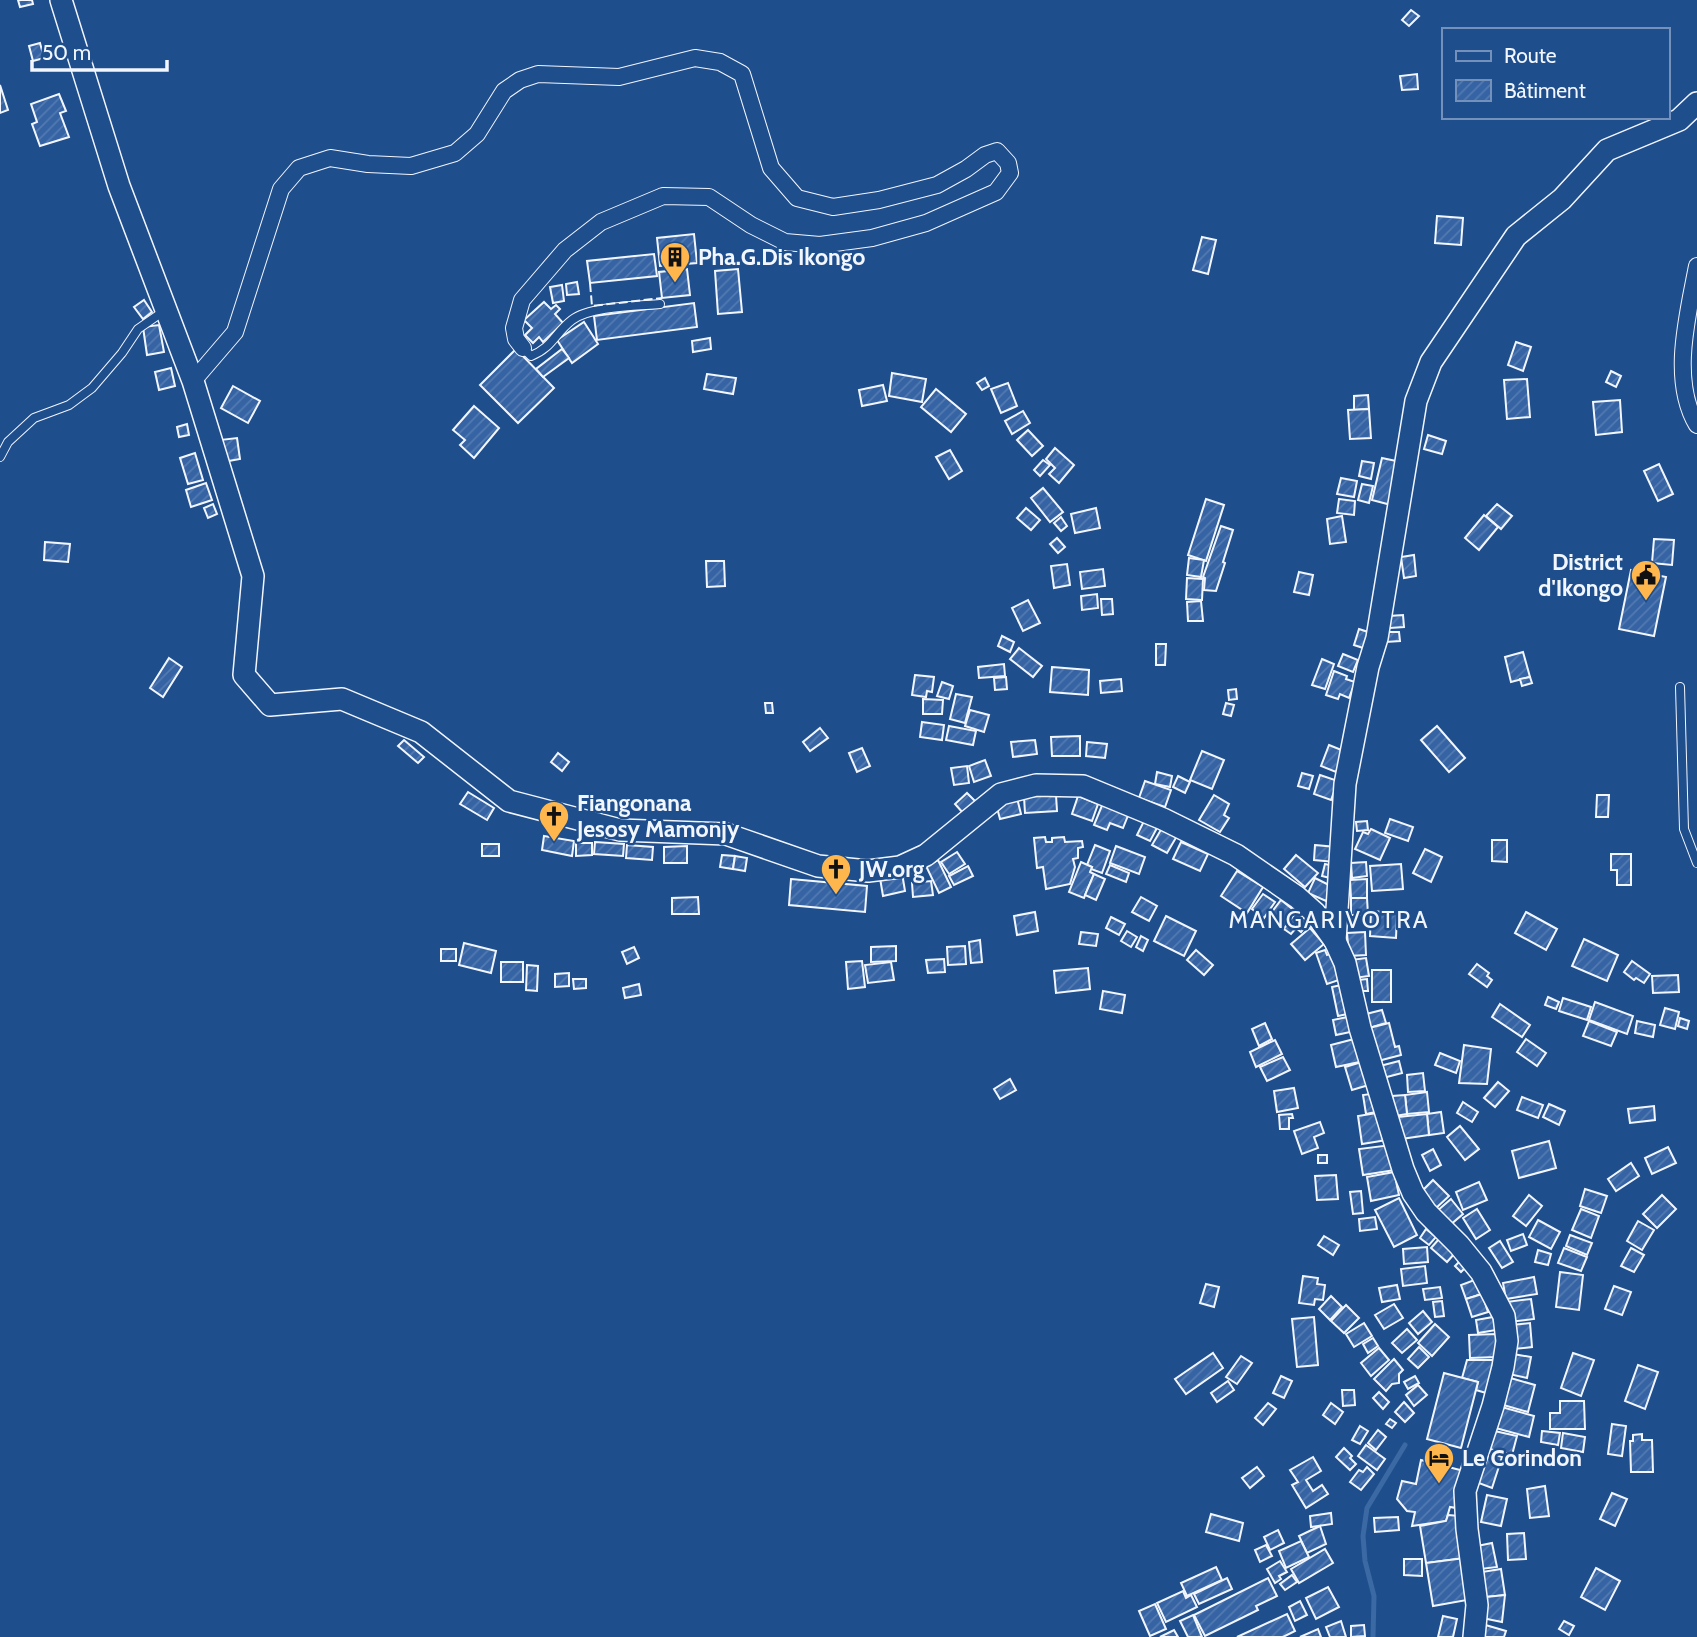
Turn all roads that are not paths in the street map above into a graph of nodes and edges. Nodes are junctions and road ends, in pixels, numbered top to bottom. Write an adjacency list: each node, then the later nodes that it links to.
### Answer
1 (61, 0): 5 (street)
2 (1697, 103): 12 (street)
3 (1697, 266): 8 (street)
4 (660, 303): 6 (lane)
5 (166, 309): 7 (street); 9 (lane)
6 (523, 348): 7 (street)
7 (193, 382): 12 (street)
8 (1697, 425)
9 (0, 457)
10 (1680, 687): 11 (lane)
11 (1697, 863)
12 (1335, 941): 13 (street)
13 (1474, 1637)

